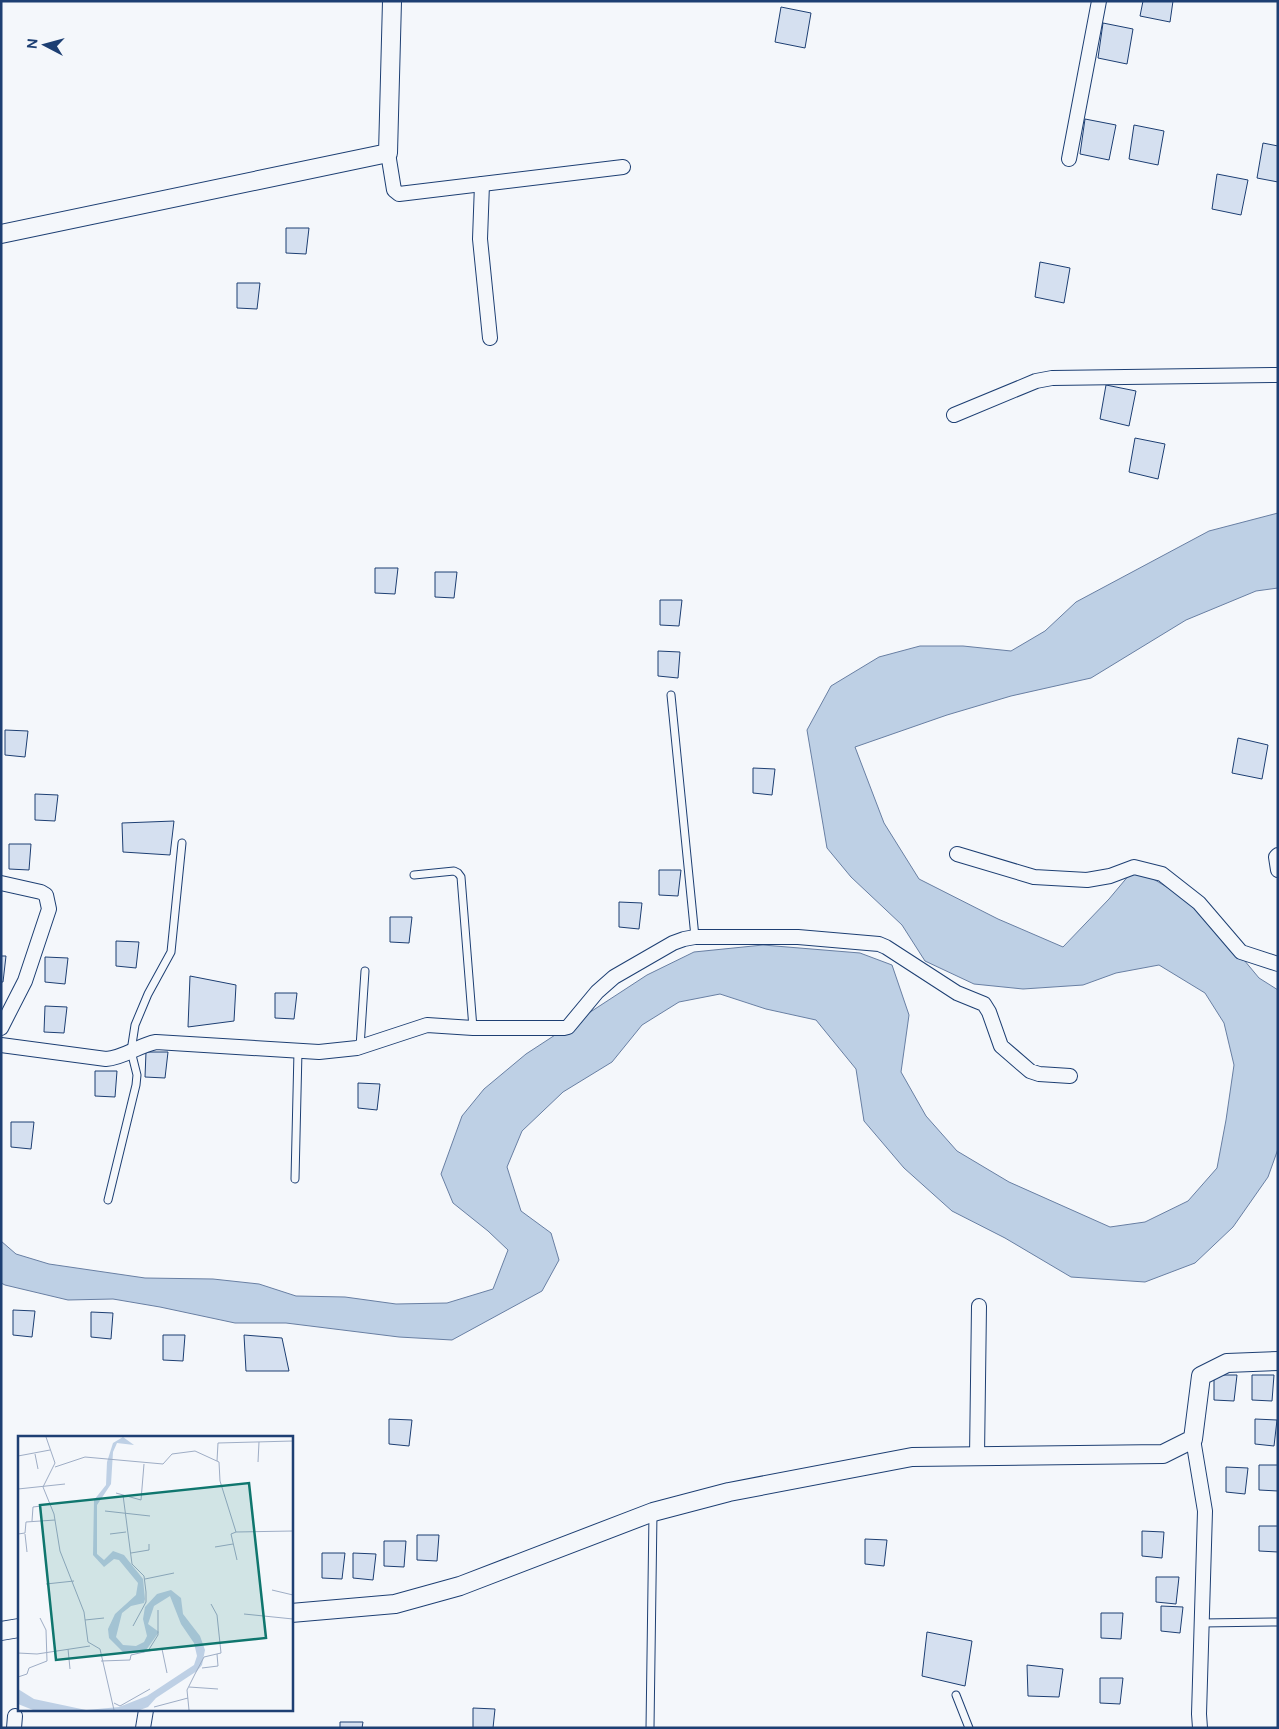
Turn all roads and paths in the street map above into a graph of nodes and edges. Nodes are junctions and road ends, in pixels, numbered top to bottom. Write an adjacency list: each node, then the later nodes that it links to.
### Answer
1 (392, 1): 3 (street)
2 (1099, 1): 4 (street)
3 (388, 153): 6 (street); 7 (street)
4 (1069, 159)
5 (623, 167): 6 (street)
6 (482, 184): 8 (street)
7 (1, 234)
8 (490, 338)
9 (1278, 375): 10 (street)
10 (954, 414)
11 (671, 695): 18 (lane)
12 (182, 843): 26 (lane)
13 (956, 854): 19 (street)
14 (1278, 855): 15 (street)
15 (1278, 870)
16 (414, 875): 22 (lane)
17 (1, 883): 21 (street)
18 (695, 937): 22 (street); 27 (street)
19 (1278, 964)
20 (366, 970): 24 (lane)
21 (1, 1028)
22 (473, 1028): 24 (street)
23 (1, 1045): 26 (street)
24 (360, 1046): 25 (street)
25 (298, 1050): 26 (street); 28 (lane)
26 (131, 1051): 29 (lane)
27 (1070, 1076)
28 (295, 1179)
29 (108, 1200)
30 (979, 1306): 33 (street)
31 (1278, 1361): 32 (street)
32 (1193, 1439): 33 (street); 37 (street)
33 (977, 1456): 34 (street)
34 (652, 1512): 35 (street); 43 (lane)
35 (292, 1613)
36 (1278, 1622): 37 (lane)
37 (1202, 1623): 45 (street)
38 (18, 1628): 39 (street)
39 (1, 1631)
40 (956, 1695): 44 (lane)
41 (146, 1712): 42 (street)
42 (143, 1728)
43 (650, 1728)
44 (969, 1728)
45 (1200, 1728)

